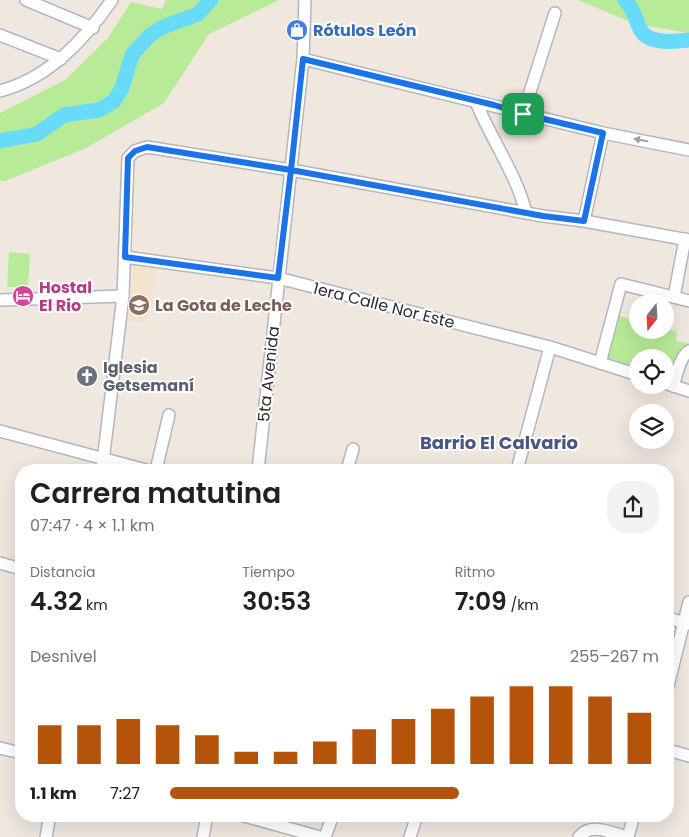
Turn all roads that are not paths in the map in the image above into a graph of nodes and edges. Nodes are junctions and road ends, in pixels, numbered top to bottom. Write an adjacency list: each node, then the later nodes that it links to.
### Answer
1 (26, 0): 5 (street)
2 (112, 0): 5 (street)
3 (305, 0): 8 (street, 5ta Avenida)
4 (555, 13): 11 (street)
5 (92, 28): 7 (street)
6 (0, 35): 7 (street)
7 (61, 59): 9 (street)
8 (303, 59): 10 (street); 14 (street, 5ta Avenida)
9 (0, 91)
10 (476, 102): 11 (street); 15 (street)
11 (523, 114): 12 (street)
12 (603, 133): 13 (street, one-way to 12); 16 (street)
13 (689, 150)
14 (291, 170): 15 (street); 18 (street); 19 (street, 5ta Avenida)
15 (526, 213): 16 (street)
16 (584, 221): 17 (street)
17 (687, 239): 22 (street)
18 (125, 257): 19 (street, 1era Calle Nor Este); 21 (street)
19 (278, 278): 25 (street, 1era Calle Nor Este); 37 (street, 5ta Avenida)
20 (662, 294): 27 (street)
21 (123, 296): 23 (street); 35 (street)
22 (674, 297): 24 (street)
23 (0, 300)
24 (689, 301)
25 (550, 347): 27 (street, 1era Calle Nor Este); 39 (street)
26 (689, 351): 29 (street)
27 (600, 364): 28 (street, 1era Calle Nor Este)
28 (629, 372)
29 (674, 375)
30 (674, 386): 31 (street)
31 (689, 391)
32 (169, 415): 36 (street)
33 (0, 431): 35 (street)
34 (353, 449): 38 (street)
35 (102, 464)
36 (157, 464)
37 (259, 464)
38 (349, 464)
39 (519, 464)
40 (0, 563): 41 (street)
41 (15, 567)
42 (689, 602): 43 (street)
43 (686, 623): 44 (street)
44 (674, 665)
45 (0, 748): 46 (street)
46 (15, 752)
47 (674, 752): 48 (street)
48 (689, 756)
49 (49, 822): 55 (street)
50 (206, 822): 56 (street)
51 (266, 822): 57 (street)
52 (330, 822): 58 (street)
53 (415, 822): 59 (street)
54 (632, 822): 61 (street)
55 (46, 837)
56 (203, 837)
57 (320, 837)
58 (325, 837)
59 (410, 837)
60 (579, 837): 61 (street)
61 (628, 837)

